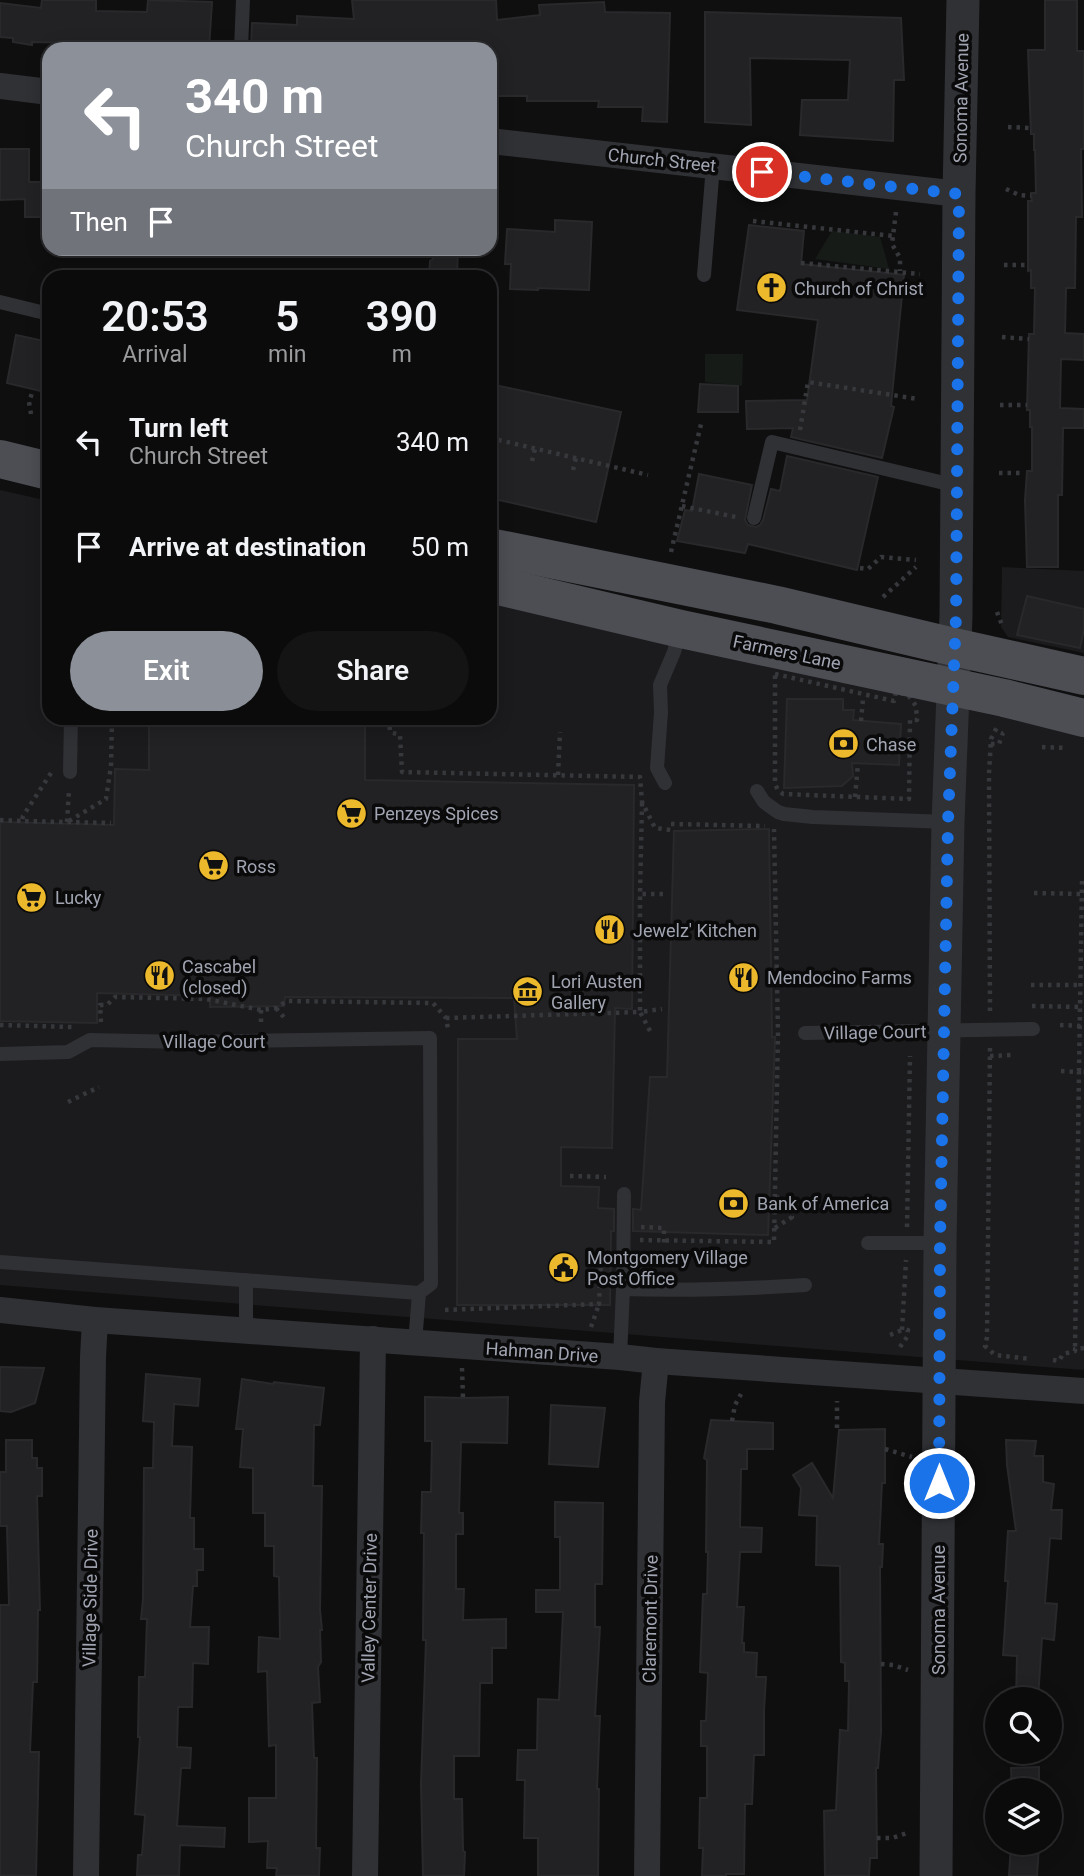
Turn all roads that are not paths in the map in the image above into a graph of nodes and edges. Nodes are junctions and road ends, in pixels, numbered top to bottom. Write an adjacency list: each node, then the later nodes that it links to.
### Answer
1 (243, 0): 3 (lane)
2 (963, 0): 8 (street, Sonoma Avenue)
3 (241, 42)
4 (0, 86): 5 (street)
5 (42, 91)
6 (497, 142): 7 (street, Church Street)
7 (713, 166): 8 (street, Church Street); 9 (lane)
8 (959, 194): 14 (street, Sonoma Avenue)
9 (704, 275)
10 (0, 302): 11 (lane)
11 (42, 312)
12 (0, 459): 13 (main road)
13 (42, 469)
14 (957, 486): 15 (lane); 19 (street, Sonoma Avenue)
15 (754, 519)
16 (497, 548): 19 (main road)
17 (497, 586): 18 (main road, Farmers Lane)
18 (681, 629): 21 (main road, Farmers Lane); 25 (lane)
19 (954, 647): 20 (main road); 21 (street, Sonoma Avenue)
20 (1084, 676)
21 (952, 687): 22 (main road, Farmers Lane); 27 (street, Sonoma Avenue)
22 (1084, 718)
23 (71, 725): 24 (lane)
24 (70, 772)
25 (665, 783)
26 (757, 791): 27 (lane)
27 (948, 822): 29 (street, Sonoma Avenue)
28 (1032, 1029): 29 (lane, Village Court)
29 (945, 1031): 30 (lane, Village Court); 34 (street, Sonoma Avenue)
30 (805, 1033)
31 (0, 1054): 39 (lane, Village Court)
32 (624, 1194): 38 (lane)
33 (868, 1243): 34 (lane)
34 (940, 1243): 47 (street, Sonoma Avenue)
35 (0, 1262): 36 (lane)
36 (246, 1280): 39 (lane); 42 (lane)
37 (805, 1285): 38 (lane)
38 (623, 1289): 45 (lane)
39 (419, 1293): 44 (lane)
40 (0, 1310): 41 (street, Hahman Drive)
41 (95, 1320): 42 (street, Hahman Drive); 49 (street, Village Side Drive)
42 (246, 1331): 43 (street, Hahman Drive)
43 (373, 1339): 44 (street, Hahman Drive); 50 (street, Valley Center Drive)
44 (415, 1343): 45 (street, Hahman Drive)
45 (620, 1357): 46 (street, Hahman Drive)
46 (656, 1361): 47 (street, Hahman Drive); 51 (street, Claremont Drive)
47 (939, 1380): 48 (street, Hahman Drive); 52 (street, Sonoma Avenue)
48 (1084, 1391)
49 (86, 1876)
50 (365, 1876)
51 (647, 1876)
52 (936, 1876)

